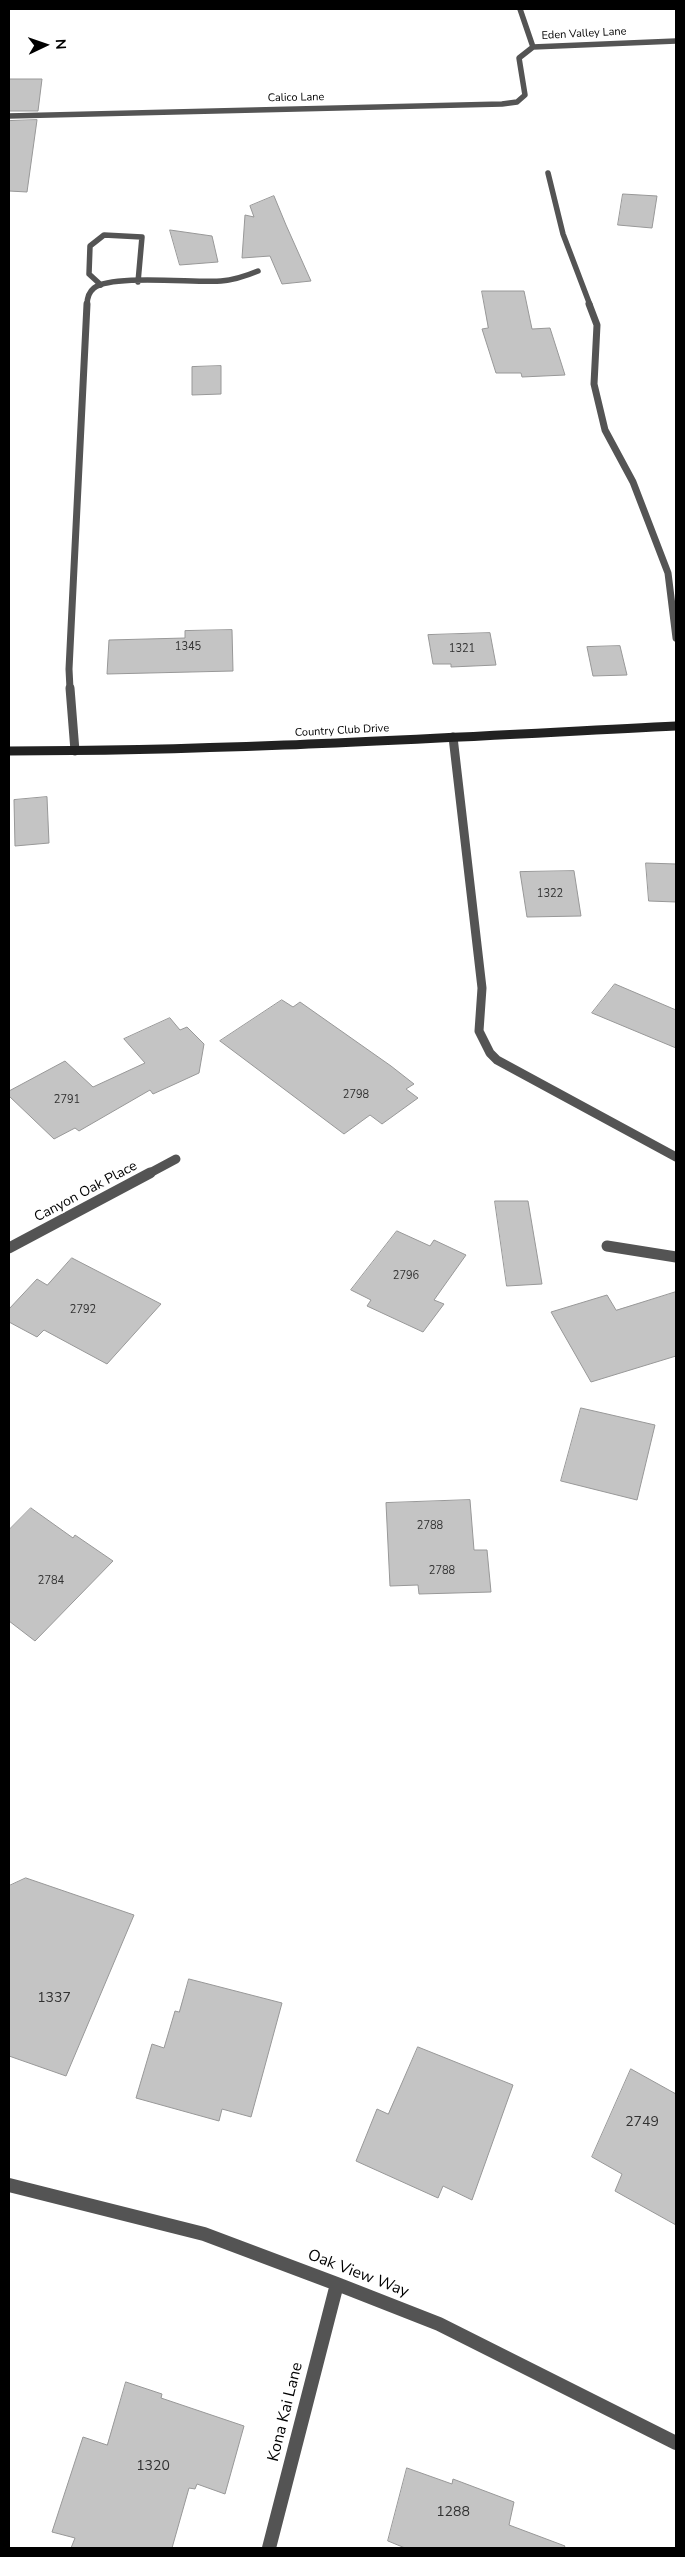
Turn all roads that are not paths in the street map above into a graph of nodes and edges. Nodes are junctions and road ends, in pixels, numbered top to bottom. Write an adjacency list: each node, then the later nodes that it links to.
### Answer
1 (520, 9): 3 (street, Eden Valley Lane)
2 (676, 40): 3 (street, Eden Valley Lane)
3 (533, 47): 4 (street, Calico Lane)
4 (9, 116)
5 (548, 173): 9 (street)
6 (258, 271): 7 (street)
7 (138, 282): 8 (street); 8 (street)
8 (101, 285): 13 (street)
9 (676, 638)
10 (676, 726): 11 (street, Country Club Drive)
11 (453, 737): 13 (street, Country Club Drive); 14 (street)
12 (9, 751): 13 (street, Country Club Drive)
13 (75, 752)
14 (676, 1157)
15 (176, 1159): 17 (street, Canyon Oak Place)
16 (607, 1246): 18 (street)
17 (9, 1248)
18 (676, 1257)
19 (9, 2185): 20 (street, Oak View Way)
20 (337, 2284): 21 (street, Oak View Way); 22 (street, Kona Kai Lane)
21 (676, 2443)
22 (269, 2548)

